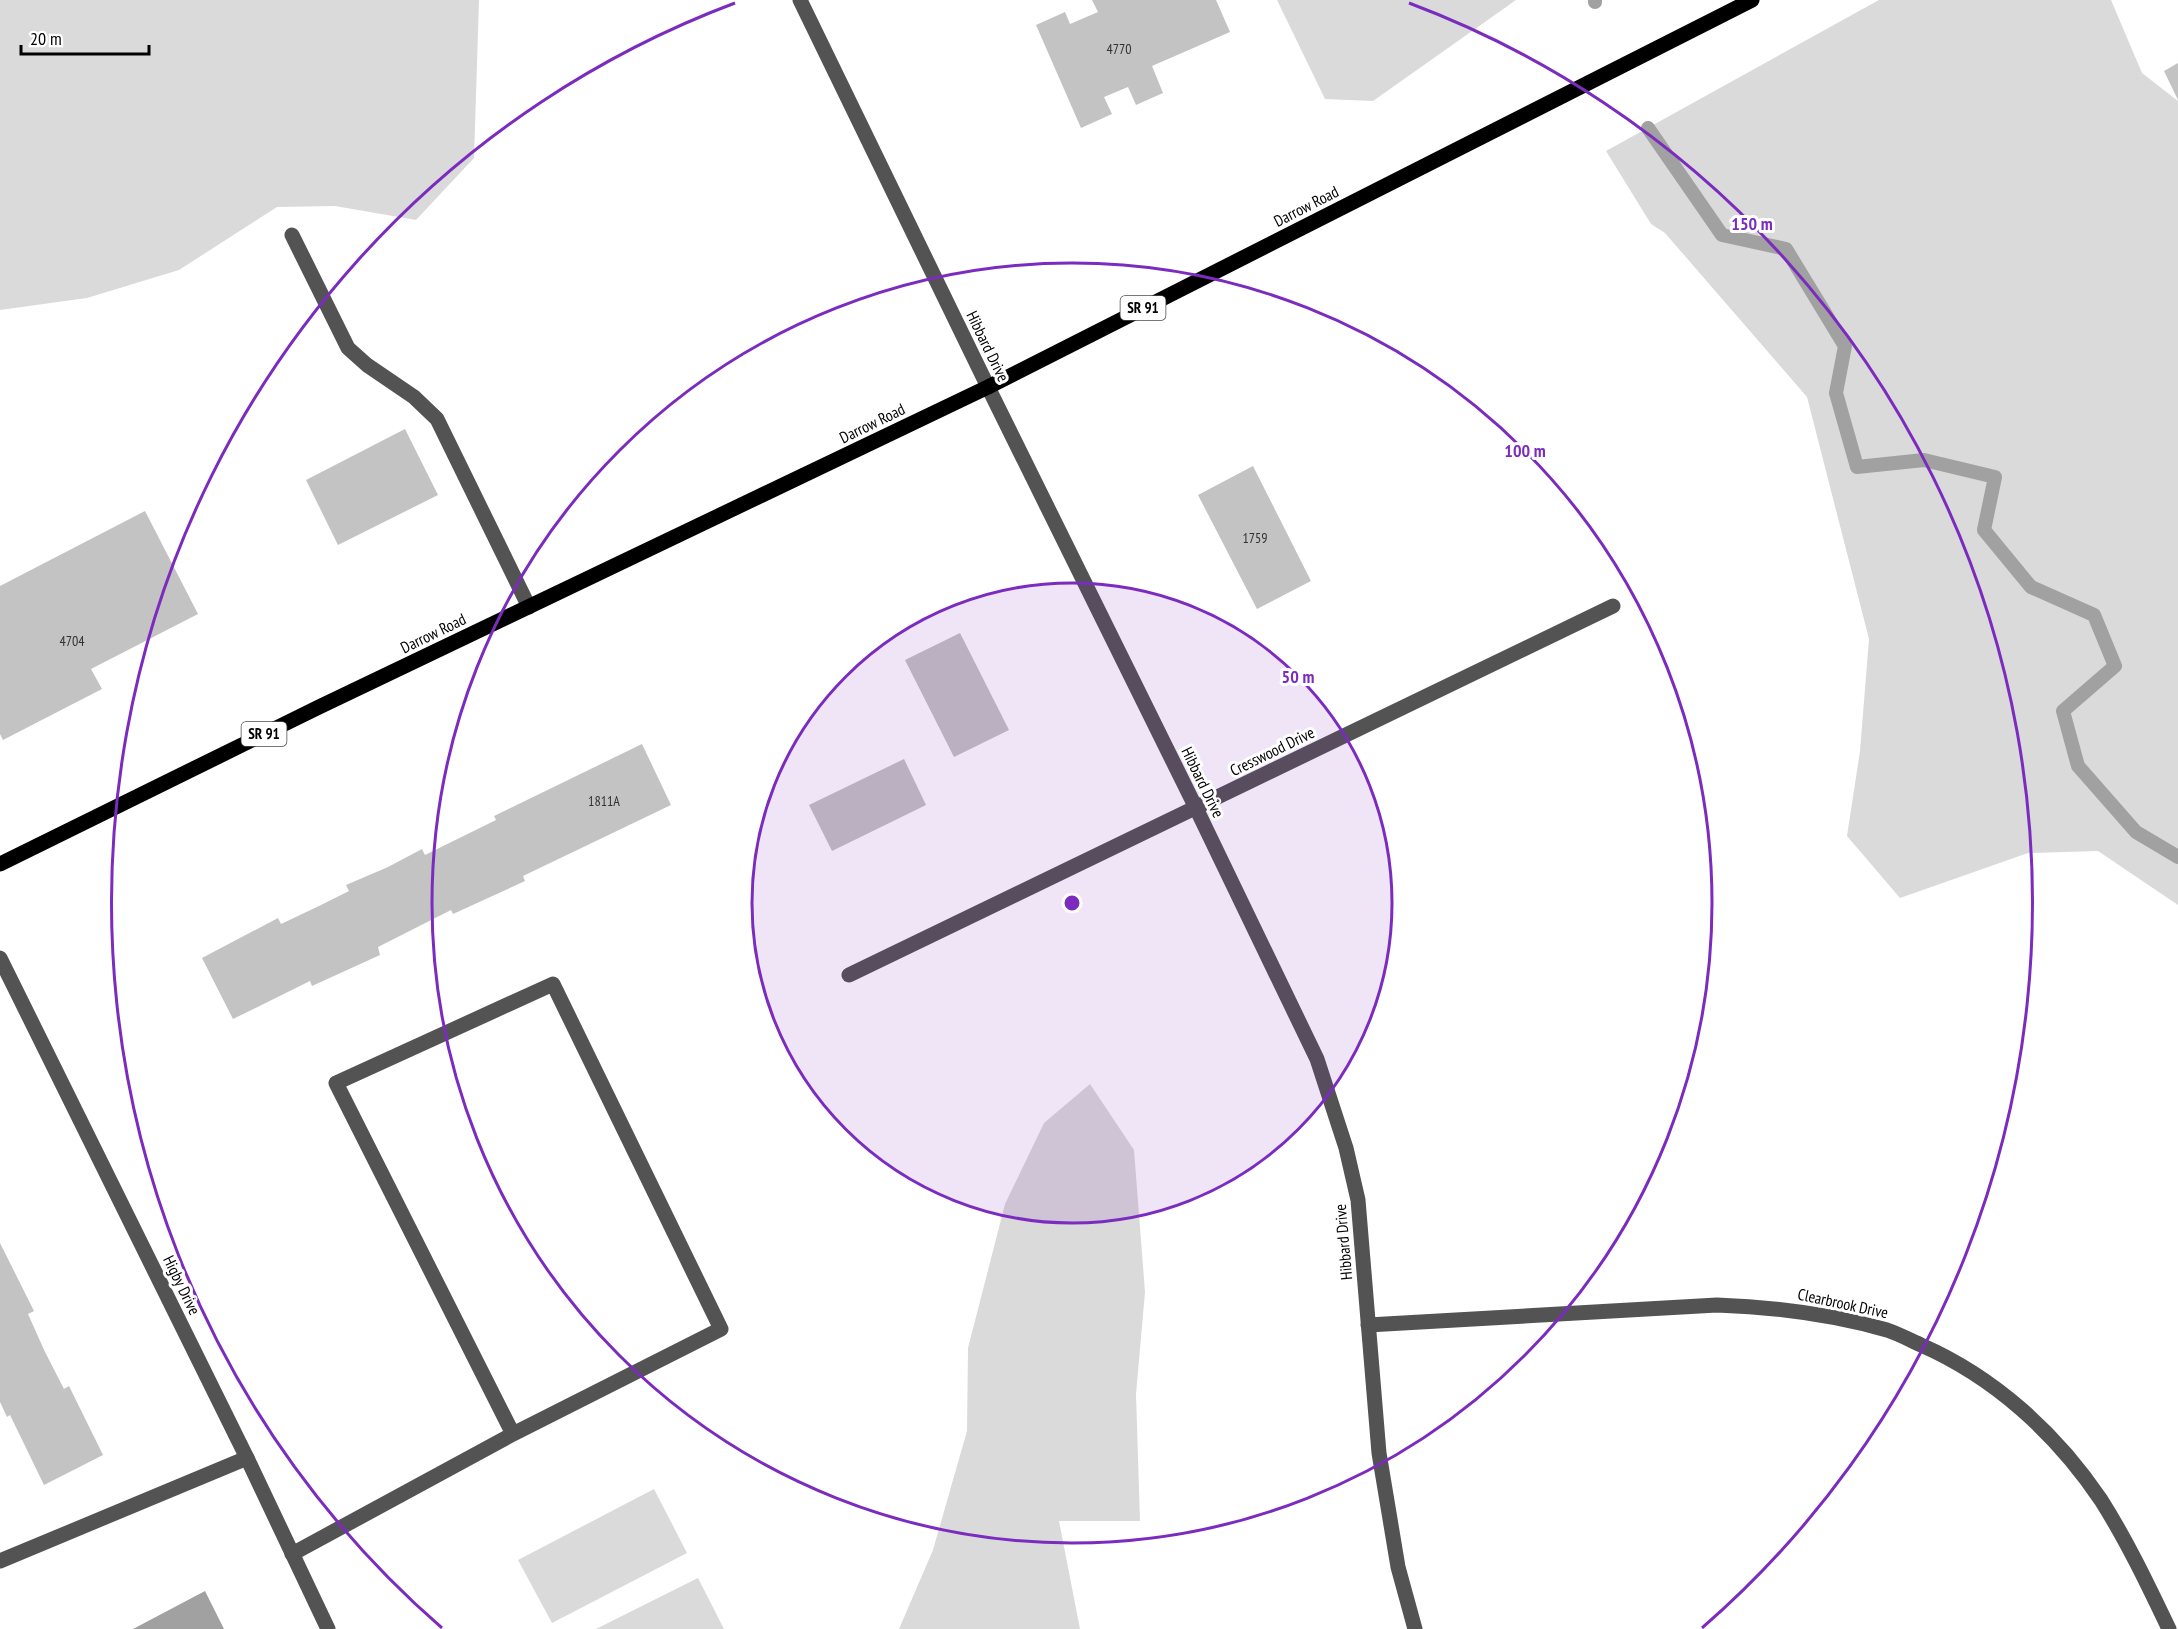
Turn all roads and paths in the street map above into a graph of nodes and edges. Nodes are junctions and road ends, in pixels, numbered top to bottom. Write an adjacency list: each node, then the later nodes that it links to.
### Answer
1 (800, 0): 4 (street, Hibbard Drive)
2 (1752, 0): 4 (main road, Darrow Road / SR 91)
3 (292, 235): 6 (street)
4 (988, 387): 6 (main road, Darrow Road / SR 91); 7 (street, Hibbard Drive)
5 (1613, 606): 7 (street, Cresswood Drive)
6 (529, 607): 8 (main road, Darrow Road / SR 91)
7 (1196, 808): 10 (street, Cresswood Drive); 11 (street, Hibbard Drive)
8 (0, 864)
9 (0, 958): 13 (street, Higby Drive)
10 (849, 975)
11 (1368, 1325): 17 (street, Hibbard Drive); 18 (street, Clearbrook Drive)
12 (513, 1434): 12 (street); 14 (street)
13 (247, 1458): 14 (street, Higby Drive); 15 (street)
14 (292, 1554): 16 (street, Higby Drive)
15 (0, 1561)
16 (328, 1629)
17 (1414, 1629)
18 (2169, 1629)

